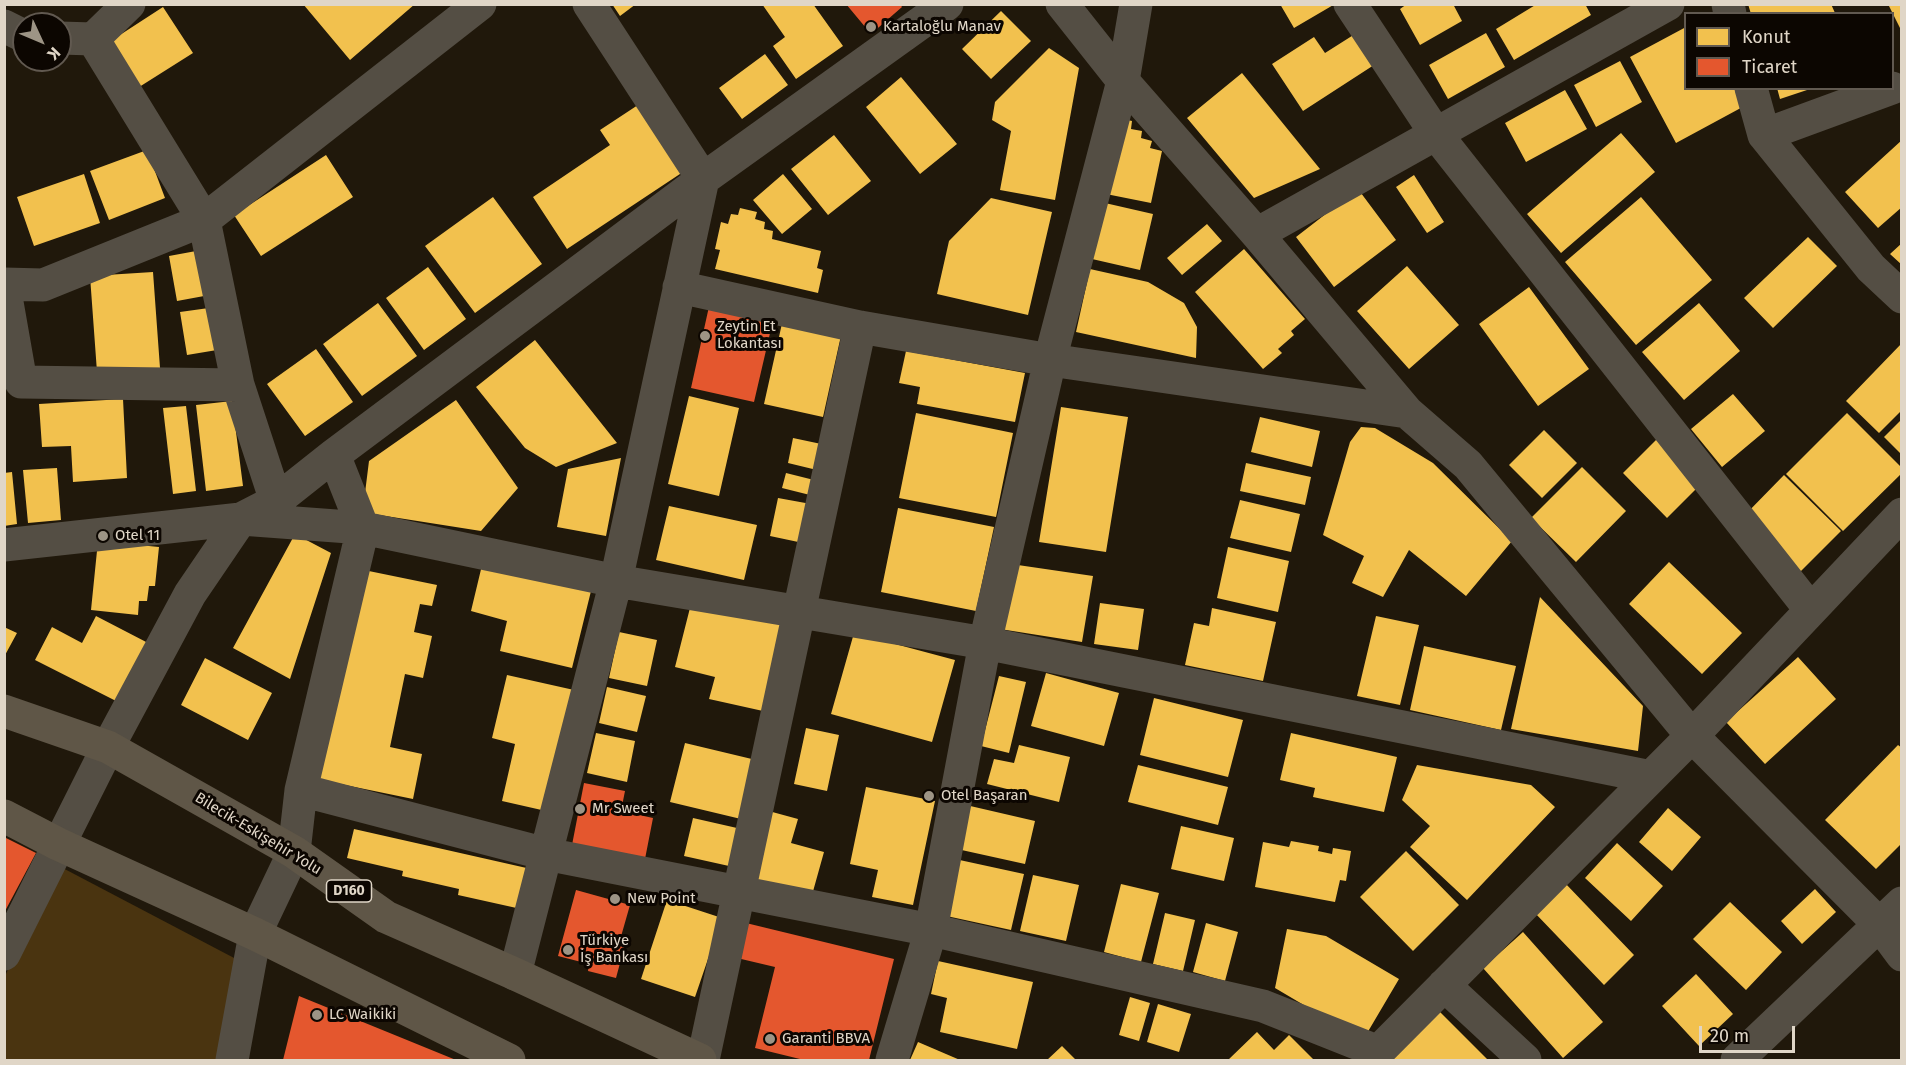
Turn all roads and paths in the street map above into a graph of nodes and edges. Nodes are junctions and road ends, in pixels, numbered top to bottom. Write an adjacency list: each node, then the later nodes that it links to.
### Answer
1 (129, 4): 10 (street)
2 (480, 4): 17 (street)
3 (589, 4): 16 (street)
4 (947, 4): 16 (street)
5 (1062, 4): 11 (street)
6 (1136, 4): 11 (street)
7 (1668, 4): 14 (street)
8 (1363, 8): 14 (street)
9 (72, 38): 10 (street)
10 (93, 39): 17 (street)
11 (1123, 81): 18 (street); 23 (street)
12 (1752, 90): 15 (street)
13 (1887, 90): 15 (street)
14 (1436, 134): 18 (street); 33 (street)
15 (1764, 135): 21 (street)
16 (703, 179): 20 (street); 26 (street)
17 (204, 220): 19 (street); 24 (street)
18 (1257, 234): 25 (street)
19 (4, 284): 24 (street)
20 (679, 287): 22 (street); 32 (street)
21 (1902, 297)
22 (860, 327): 23 (street); 34 (street)
23 (1050, 360): 25 (street); 35 (street)
24 (238, 385): 27 (street)
25 (1407, 412): 37 (street)
26 (334, 455): 27 (street); 30 (street)
27 (276, 501): 29 (street)
28 (1902, 514): 33 (street)
29 (242, 519): 30 (street); 31 (street); 38 (street)
30 (363, 528): 32 (street); 40 (street)
31 (4, 545)
32 (616, 581): 34 (street); 44 (street)
33 (1810, 609): 37 (street)
34 (799, 612): 35 (street); 45 (street)
35 (985, 643): 39 (street); 47 (street)
36 (4, 711): 38 (main road, Bilecik-Eskişehir Yolu / D160)
37 (1692, 736): 39 (street); 46 (street)
38 (108, 747): 42 (street); 43 (main road, Bilecik-Eskişehir Yolu / D160)
39 (1651, 777): 52 (street)
40 (301, 790): 43 (street); 44 (street)
41 (4, 816): 42 (main road)
42 (58, 844): 48 (main road); 49 (street)
43 (294, 852): 48 (street); 51 (main road, Bilecik-Eskişehir Yolu / D160)
44 (546, 854): 45 (street); 51 (street)
45 (739, 892): 47 (street); 56 (street)
46 (1890, 914): 50 (street); 59 (street)
47 (931, 930): 53 (street); 57 (street)
48 (255, 934): 54 (main road); 55 (street)
49 (4, 954)
50 (1902, 955)
51 (515, 974): 56 (main road, Bilecik-Eskişehir Yolu / D160)
52 (1444, 985): 53 (street); 58 (street)
53 (1374, 1056)
54 (500, 1058)
55 (232, 1060)
56 (702, 1060)
57 (892, 1060)
58 (1525, 1060)
59 (1737, 1060)

